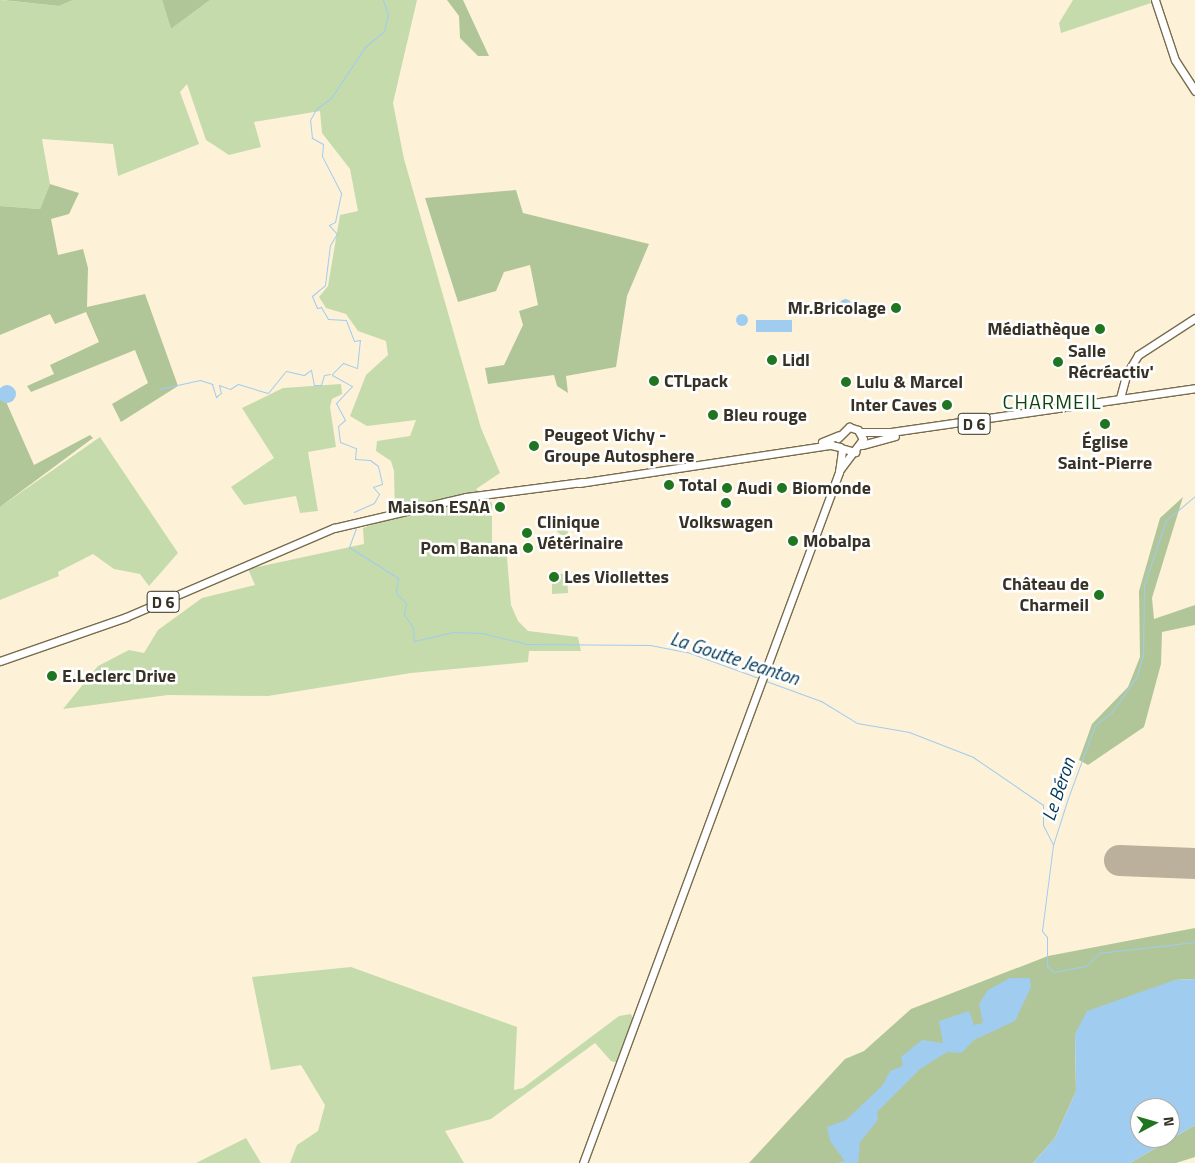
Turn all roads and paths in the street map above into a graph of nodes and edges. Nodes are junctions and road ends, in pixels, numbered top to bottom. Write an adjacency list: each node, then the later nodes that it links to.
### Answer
1 (1154, 0): 2 (main road)
2 (1195, 91)
3 (1195, 318): 4 (main road)
4 (1131, 366): 7 (main road); 7 (main road)
5 (1195, 388): 7 (main road, D 6)
6 (1195, 392): 7 (main road, D 6)
7 (1124, 399): 8 (main road, D 6); 10 (main road, D 6)
8 (861, 432): 9 (main road); 10 (main road)
9 (839, 435): 11 (main road); 14 (main road, D 6)
10 (862, 445): 12 (main road)
11 (841, 448): 12 (main road); 13 (main road, D 6); 15 (main road)
12 (855, 452): 16 (main road)
13 (783, 453): 14 (main road, D 6); 15 (main road)
14 (731, 460): 17 (main road, D 6)
15 (841, 460): 16 (main road)
16 (839, 472): 18 (main road)
17 (0, 661)
18 (583, 1163)

